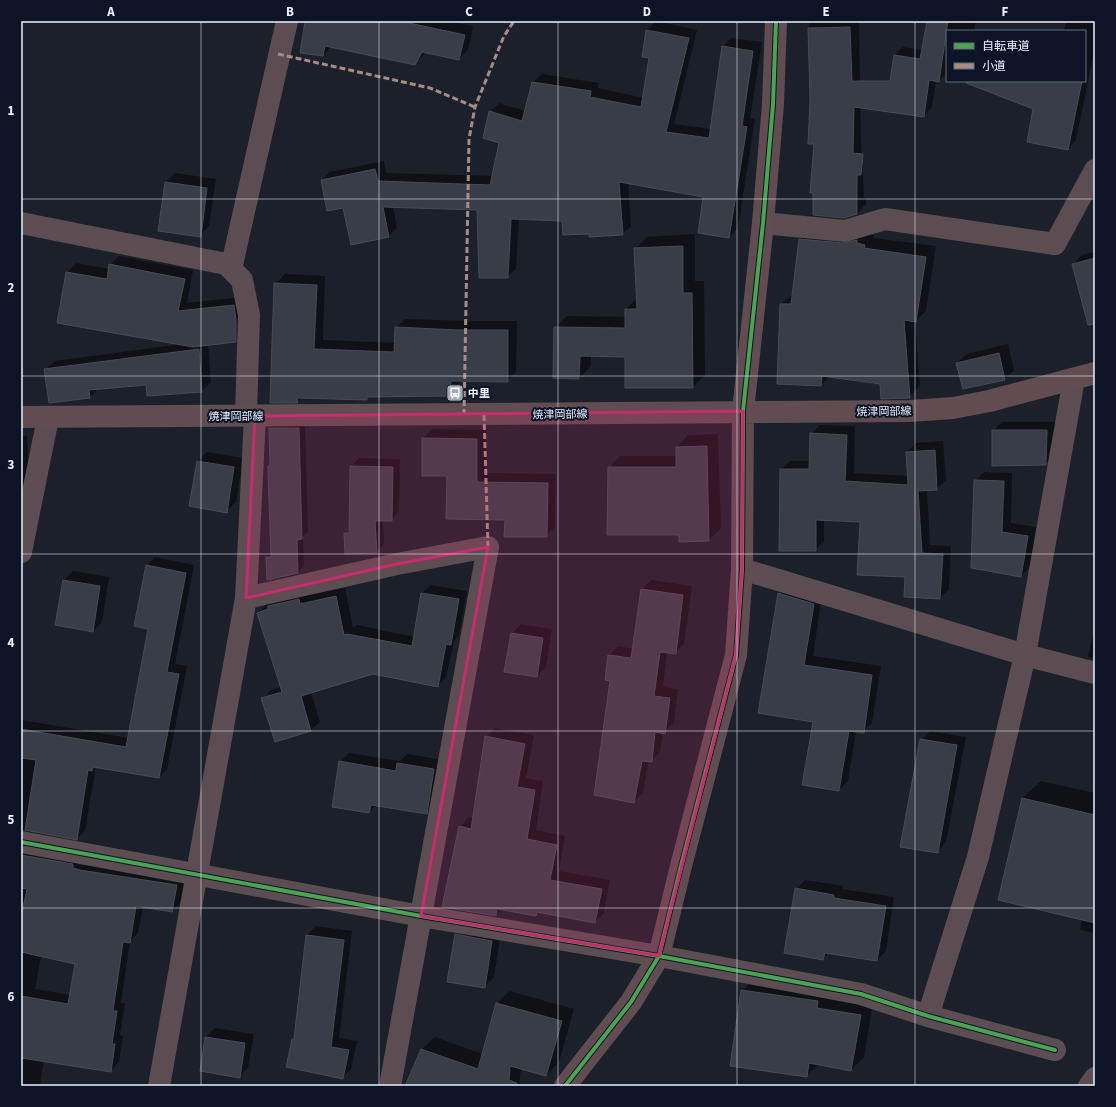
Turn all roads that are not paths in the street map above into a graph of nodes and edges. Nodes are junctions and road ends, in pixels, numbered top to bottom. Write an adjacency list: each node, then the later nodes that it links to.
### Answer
1 (287, 21): 6 (street)
2 (776, 21): 5 (street)
3 (1095, 170): 5 (street)
4 (21, 223): 6 (street)
5 (763, 223): 9 (street)
6 (231, 269): 10 (street)
7 (1095, 373): 8 (street, 焼津岡部線)
8 (1074, 379): 9 (street, 焼津岡部線); 16 (street)
9 (743, 411): 10 (street, 焼津岡部線); 14 (street)
10 (250, 416): 12 (street, 焼津岡部線); 15 (street)
11 (21, 418): 12 (street, 焼津岡部線)
12 (48, 418): 13 (street)
13 (21, 552)
14 (742, 569): 16 (street); 21 (street)
15 (246, 598): 19 (street); 20 (street)
16 (1025, 655): 17 (street); 22 (street)
17 (1095, 673)
18 (21, 842): 19 (street)
19 (197, 874): 20 (street); 25 (street)
20 (421, 916): 21 (street); 26 (street)
21 (659, 956): 22 (street); 27 (street)
22 (928, 1016): 23 (street)
23 (1055, 1050)
24 (1095, 1078): 28 (street)
25 (159, 1086)
26 (390, 1086)
27 (565, 1086)
28 (1089, 1086)

